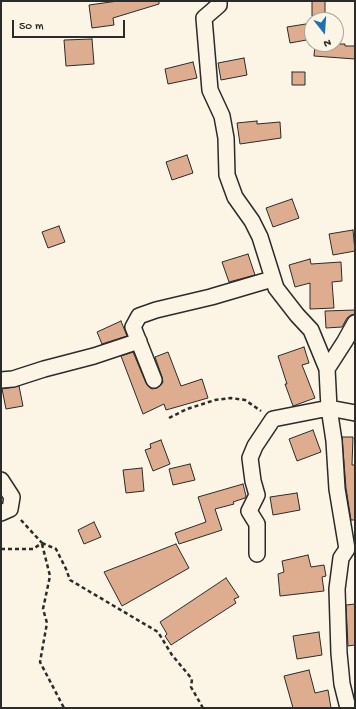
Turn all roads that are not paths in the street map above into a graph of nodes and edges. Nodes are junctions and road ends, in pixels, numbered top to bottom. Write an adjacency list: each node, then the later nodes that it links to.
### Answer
1 (220, 1): 2 (street)
2 (272, 279): 4 (street); 5 (street)
3 (355, 323): 5 (street)
4 (139, 341): 6 (street); 7 (street)
5 (327, 369): 8 (street)
6 (1, 380)
7 (154, 380)
8 (329, 408): 9 (street); 12 (street); 13 (street)
9 (355, 413)
10 (1, 480): 11 (street)
11 (5, 511)
12 (257, 554)
13 (348, 708)

